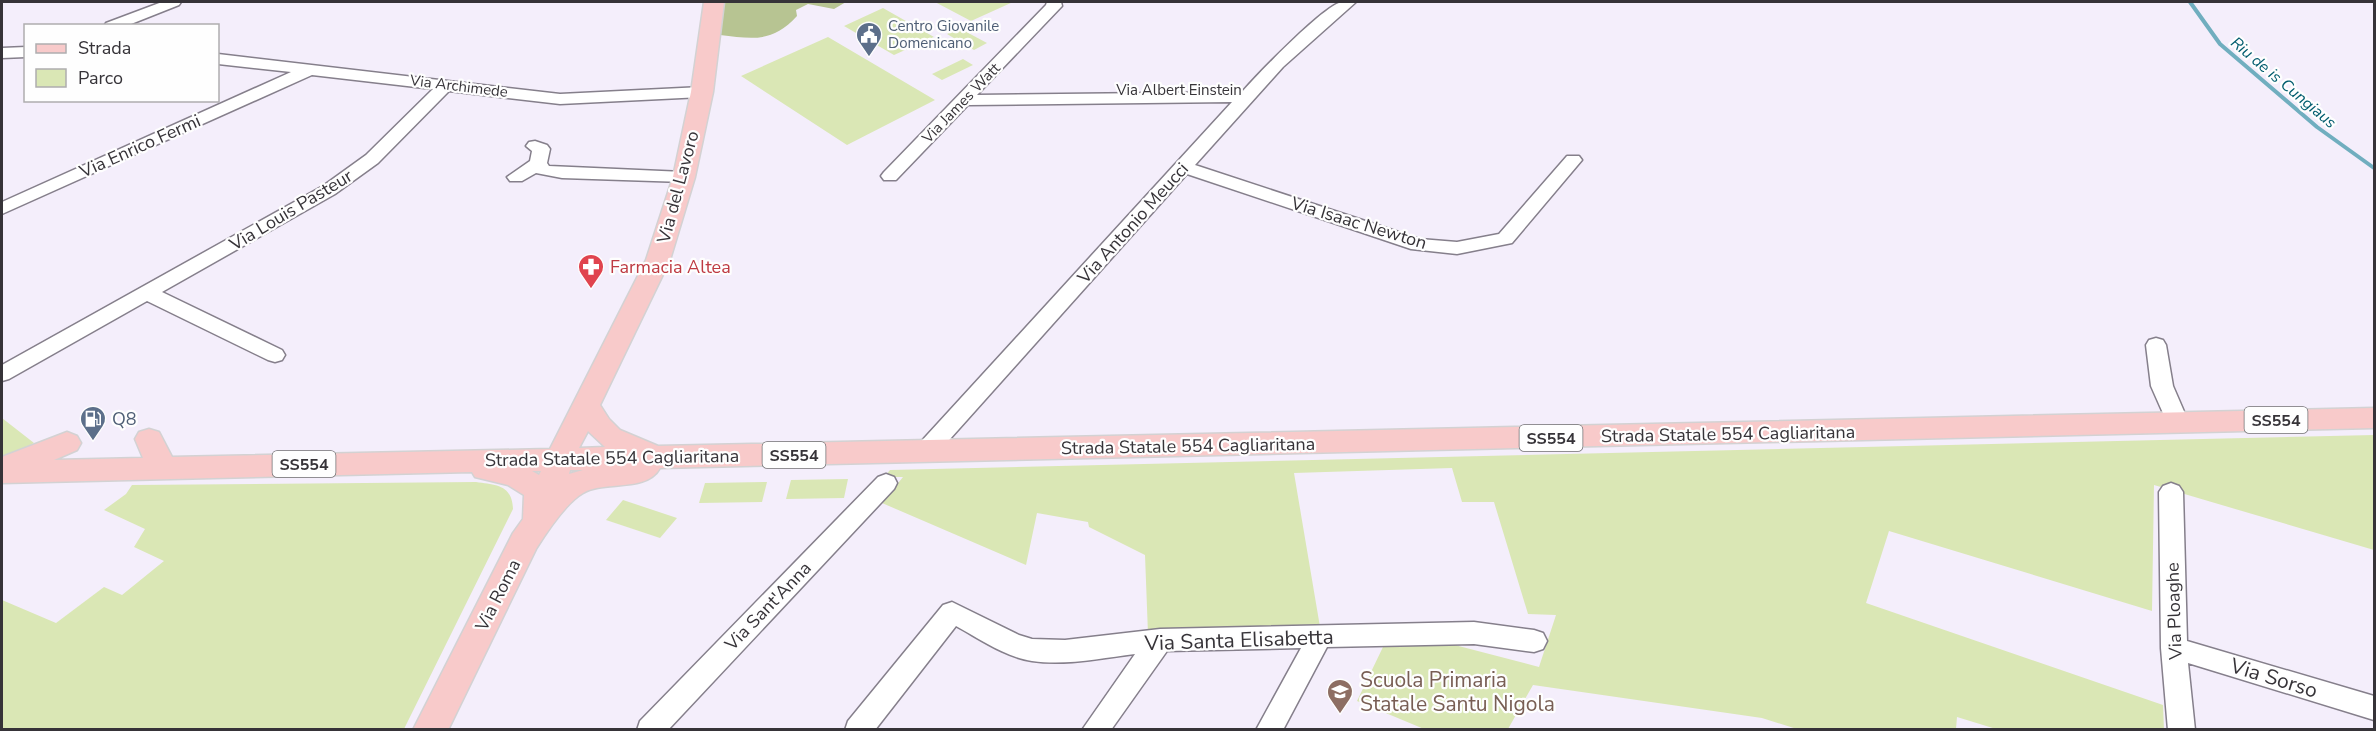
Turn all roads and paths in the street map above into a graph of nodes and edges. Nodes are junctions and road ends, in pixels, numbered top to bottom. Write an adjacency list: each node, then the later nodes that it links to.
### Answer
1 (174, 2): 5 (street)
2 (714, 2): 11 (main road, Via del Lavoro)
3 (1054, 2): 13 (street, Via James Watt)
4 (1349, 2): 12 (street, Via Antonio Meucci)
5 (116, 24)
6 (24, 52): 7 (street)
7 (2, 54)
8 (219, 59): 9 (street, Via Archimede)
9 (312, 69): 10 (street, Via Archimede); 19 (street, Via Enrico Fermi)
10 (447, 84): 11 (street, Via Archimede); 20 (street, Via Louis Pasteur)
11 (702, 92): 18 (main road, Via del Lavoro)
12 (1247, 94): 13 (street, Via Albert Einstein); 15 (street, Via Antonio Meucci)
13 (969, 96): 16 (street, Via James Watt)
14 (1573, 160): 15 (street, Via Isaac Newton)
15 (1184, 167): 29 (street, Via Antonio Meucci)
16 (890, 176)
17 (516, 177): 18 (street)
18 (684, 177): 24 (main road, Via del Lavoro)
19 (2, 209)
20 (147, 293): 22 (street); 23 (street, Via Louis Pasteur)
21 (2156, 345): 26 (street)
22 (275, 355)
23 (2, 374)
24 (587, 406): 30 (main road, Via del Lavoro); 31 (main road); 32 (main road)
25 (2374, 418): 26 (main road, Strada Statale 554 Cagliaritana / SS554)
26 (2178, 423): 29 (main road, Strada Statale 554 Cagliaritana / SS554)
27 (149, 439): 33 (main road)
28 (67, 443): 34 (main road)
29 (925, 452): 31 (main road, Strada Statale 554 Cagliaritana / SS554)
30 (560, 458): 31 (main road, Strada Statale 554 Cagliaritana / SS554); 32 (main road, Strada Statale 554 Cagliaritana / SS554); 37 (main road, Via Roma)
31 (663, 458): 37 (main road)
32 (446, 461): 33 (main road, Strada Statale 554 Cagliaritana / SS554); 37 (main road)
33 (162, 468): 34 (main road, Strada Statale 554 Cagliaritana / SS554)
34 (2, 470)
35 (886, 483): 44 (street, Via Sant'Anna)
36 (2171, 492): 41 (street, Via Ploaghe)
37 (537, 523): 43 (main road, Via Roma)
38 (1314, 637): 39 (street, Via Santa Elisabetta); 40 (street, Via Santa Elisabetta); 47 (street)
39 (1160, 640): 45 (street, Via Santa Elisabetta); 46 (street)
40 (1534, 641)
41 (2174, 648): 42 (street, Via Sorso); 48 (street, Via Ploaghe)
42 (2374, 708)
43 (430, 729)
44 (650, 729)
45 (858, 729)
46 (1095, 729)
47 (1269, 729)
48 (2182, 729)

